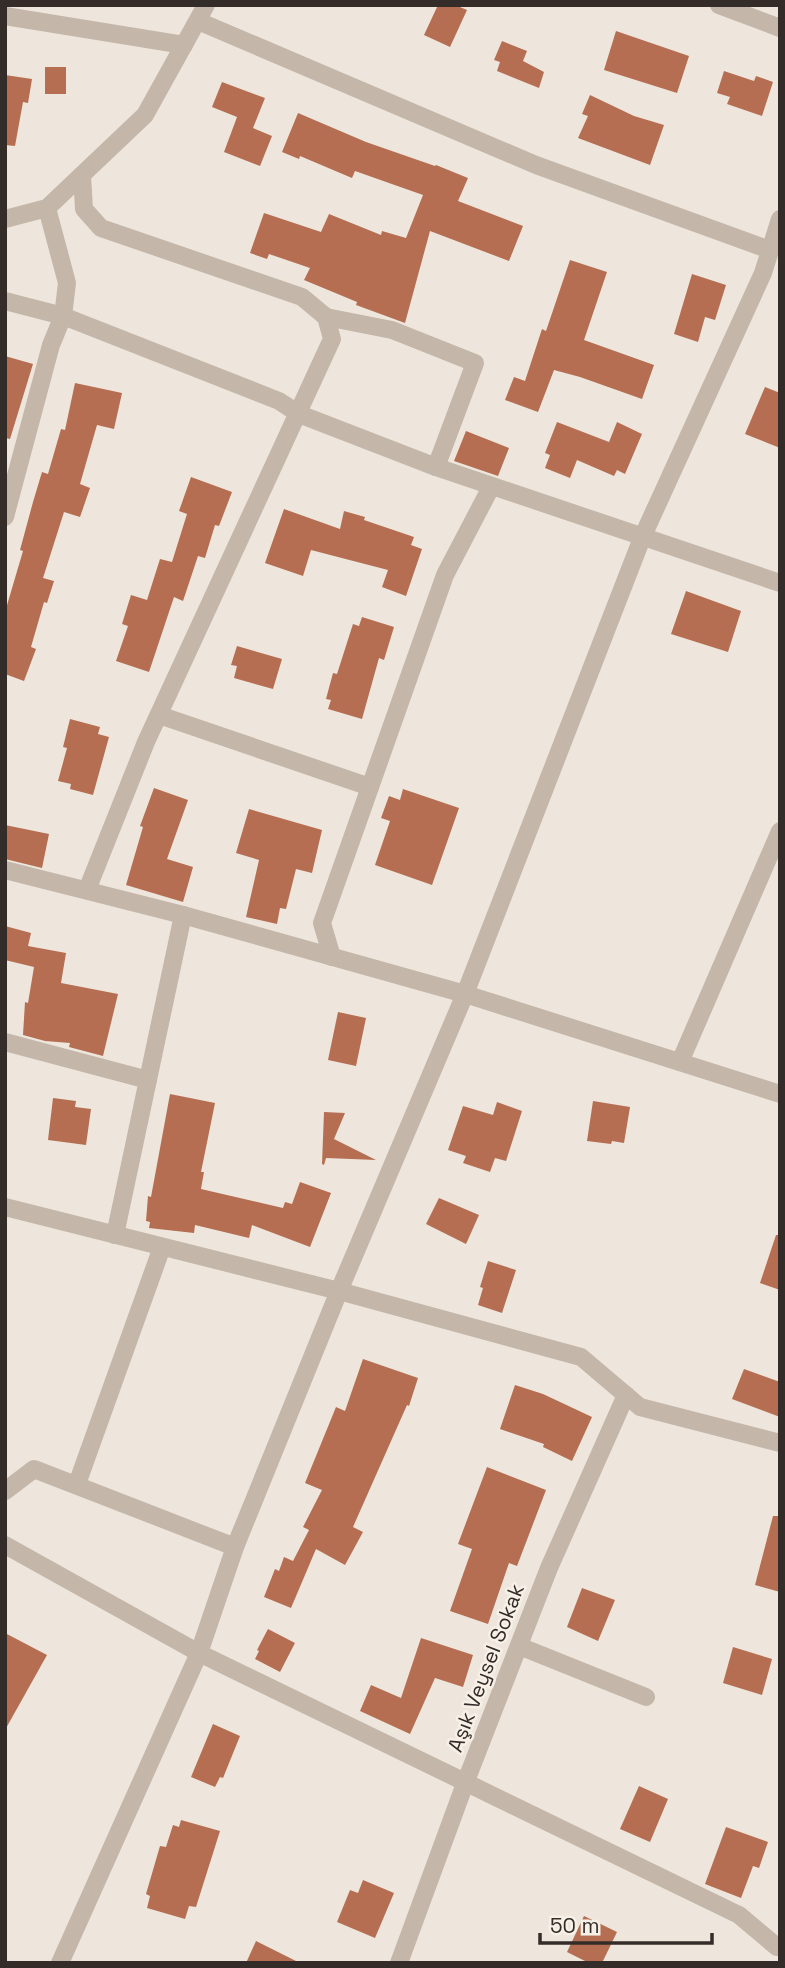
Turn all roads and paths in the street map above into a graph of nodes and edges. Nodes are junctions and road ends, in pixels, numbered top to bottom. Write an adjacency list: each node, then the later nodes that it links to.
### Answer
1 (719, 5): 4 (street)
2 (202, 13): 5 (street); 10 (street)
3 (5, 16): 5 (street)
4 (780, 28)
5 (184, 45): 6 (street)
6 (82, 175): 7 (street); 13 (street)
7 (47, 208): 8 (street); 12 (street)
8 (5, 219)
9 (780, 219): 10 (street)
10 (770, 250): 18 (street)
11 (5, 301): 12 (street)
12 (64, 316): 14 (street); 17 (street)
13 (326, 317): 14 (street); 15 (street)
14 (299, 414): 15 (street); 20 (street)
15 (436, 467): 16 (street)
16 (491, 486): 18 (street); 21 (street)
17 (5, 516)
18 (642, 537): 19 (street); 27 (street)
19 (780, 583)
20 (159, 715): 21 (street); 24 (street)
21 (370, 788): 26 (street)
22 (780, 831): 29 (street)
23 (5, 870): 24 (street)
24 (87, 891): 25 (street)
25 (183, 915): 26 (street); 30 (street)
26 (331, 957): 27 (street)
27 (465, 994): 29 (street); 35 (street)
28 (5, 1042): 30 (street)
29 (680, 1062): 31 (street)
30 (148, 1080): 33 (street)
31 (780, 1094)
32 (5, 1207): 33 (street)
33 (115, 1235): 34 (street)
34 (162, 1247): 35 (street); 38 (street)
35 (338, 1291): 36 (street); 41 (street)
36 (626, 1395): 37 (street); 42 (street, Aşık Veysel Sokak)
37 (780, 1443)
38 (77, 1484): 39 (street); 41 (street)
39 (5, 1491)
40 (5, 1545): 43 (street)
41 (234, 1547): 43 (street)
42 (519, 1646): 44 (street); 45 (street, Aşık Veysel Sokak)
43 (199, 1653): 45 (street); 47 (street)
44 (646, 1697)
45 (466, 1781): 46 (street); 48 (street, Aşık Veysel Sokak)
46 (776, 1949)
47 (60, 1963)
48 (399, 1963)

